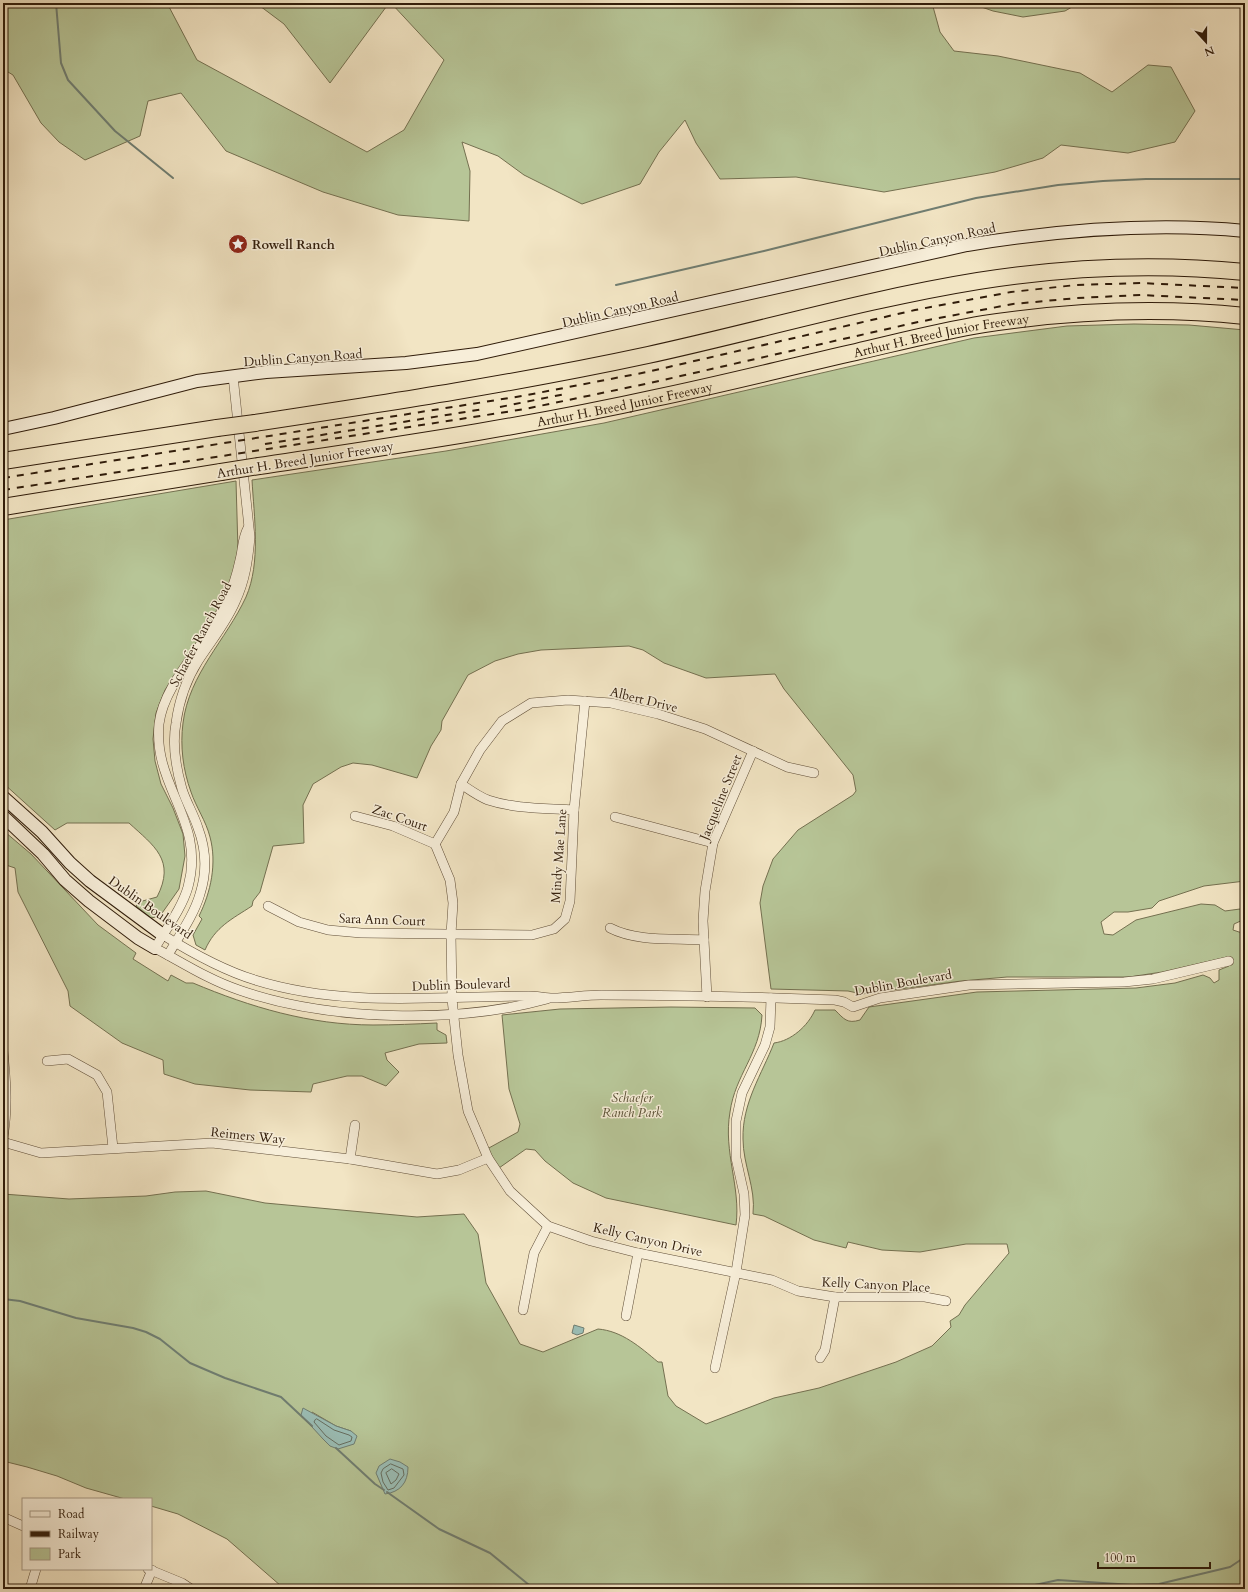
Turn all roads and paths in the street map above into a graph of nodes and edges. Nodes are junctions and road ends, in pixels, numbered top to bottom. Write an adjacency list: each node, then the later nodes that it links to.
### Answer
1 (1245, 231): 4 (main road, Dublin Canyon Road)
2 (1245, 272): 6 (highway, bridge)
3 (1245, 316): 7 (highway, Arthur H. Breed Junior Freeway, bridge)
4 (233, 376): 5 (main road, Dublin Canyon Road); 8 (street, Schaefer Ranch Road)
5 (3, 429)
6 (3, 461)
7 (3, 507)
8 (248, 528): 23 (street, Schaefer Ranch Road); 25 (street, Schaefer Ranch Road)
9 (585, 701): 10 (street, Albert Drive); 12 (street, Albert Drive); 14 (street, Mindy Mae Lane)
10 (753, 750): 11 (street, Albert Drive); 18 (street, Jacqueline Street)
11 (814, 773)
12 (461, 784): 14 (street); 19 (street, Albert Drive)
13 (4, 799): 23 (main road, Dublin Boulevard)
14 (574, 810): 22 (street, Mindy Mae Lane)
15 (3, 816): 26 (main road, Dublin Boulevard)
16 (355, 816): 19 (street, Zac Court)
17 (615, 817): 18 (street)
18 (713, 843): 24 (street, Jacqueline Street)
19 (435, 844): 22 (street, Kelly Canyon Drive)
20 (268, 906): 22 (street, Sara Ann Court)
21 (610, 928): 24 (street)
22 (451, 934): 32 (street, Kelly Canyon Drive)
23 (163, 935): 25 (street, Dublin Boulevard); 26 (street, Schaefer Ranch Road)
24 (704, 940): 29 (street, Jacqueline Street)
25 (176, 943): 27 (street, Schaefer Ranch Road); 32 (street, Dublin Boulevard)
26 (155, 948): 27 (street, Dublin Boulevard)
27 (168, 955): 33 (street, Dublin Boulevard)
28 (1229, 961): 31 (street, Dublin Boulevard)
29 (707, 996): 30 (street, Dublin Boulevard); 31 (street, Dublin Boulevard)
30 (552, 998): 32 (street, Dublin Boulevard); 33 (street, Dublin Boulevard)
31 (771, 998): 45 (street)
32 (452, 999): 33 (street, Kelly Canyon Drive)
33 (453, 1014): 41 (street, Kelly Canyon Drive)
34 (3, 1051): 36 (street)
35 (47, 1061): 40 (street)
36 (5, 1088): 38 (street)
37 (354, 1125): 42 (street)
38 (3, 1137)
39 (3, 1142): 40 (street, Reimers Way)
40 (113, 1148): 42 (street, Reimers Way)
41 (488, 1158): 42 (street, Reimers Way); 43 (street, Kelly Canyon Drive)
42 (350, 1159)
43 (548, 1226): 44 (street, Kelly Canyon Drive); 48 (street)
44 (638, 1253): 45 (street, Kelly Canyon Drive); 49 (street)
45 (736, 1272): 46 (street, Kelly Canyon Place); 51 (street)
46 (835, 1297): 47 (street, Kelly Canyon Place); 50 (street)
47 (946, 1302)
48 (524, 1310)
49 (626, 1316)
50 (820, 1358)
51 (716, 1368)
52 (3, 1517): 53 (street)
53 (22, 1526)
54 (36, 1570): 56 (street)
55 (150, 1570): 57 (street); 58 (street)
56 (30, 1589)
57 (144, 1589)
58 (191, 1589)

